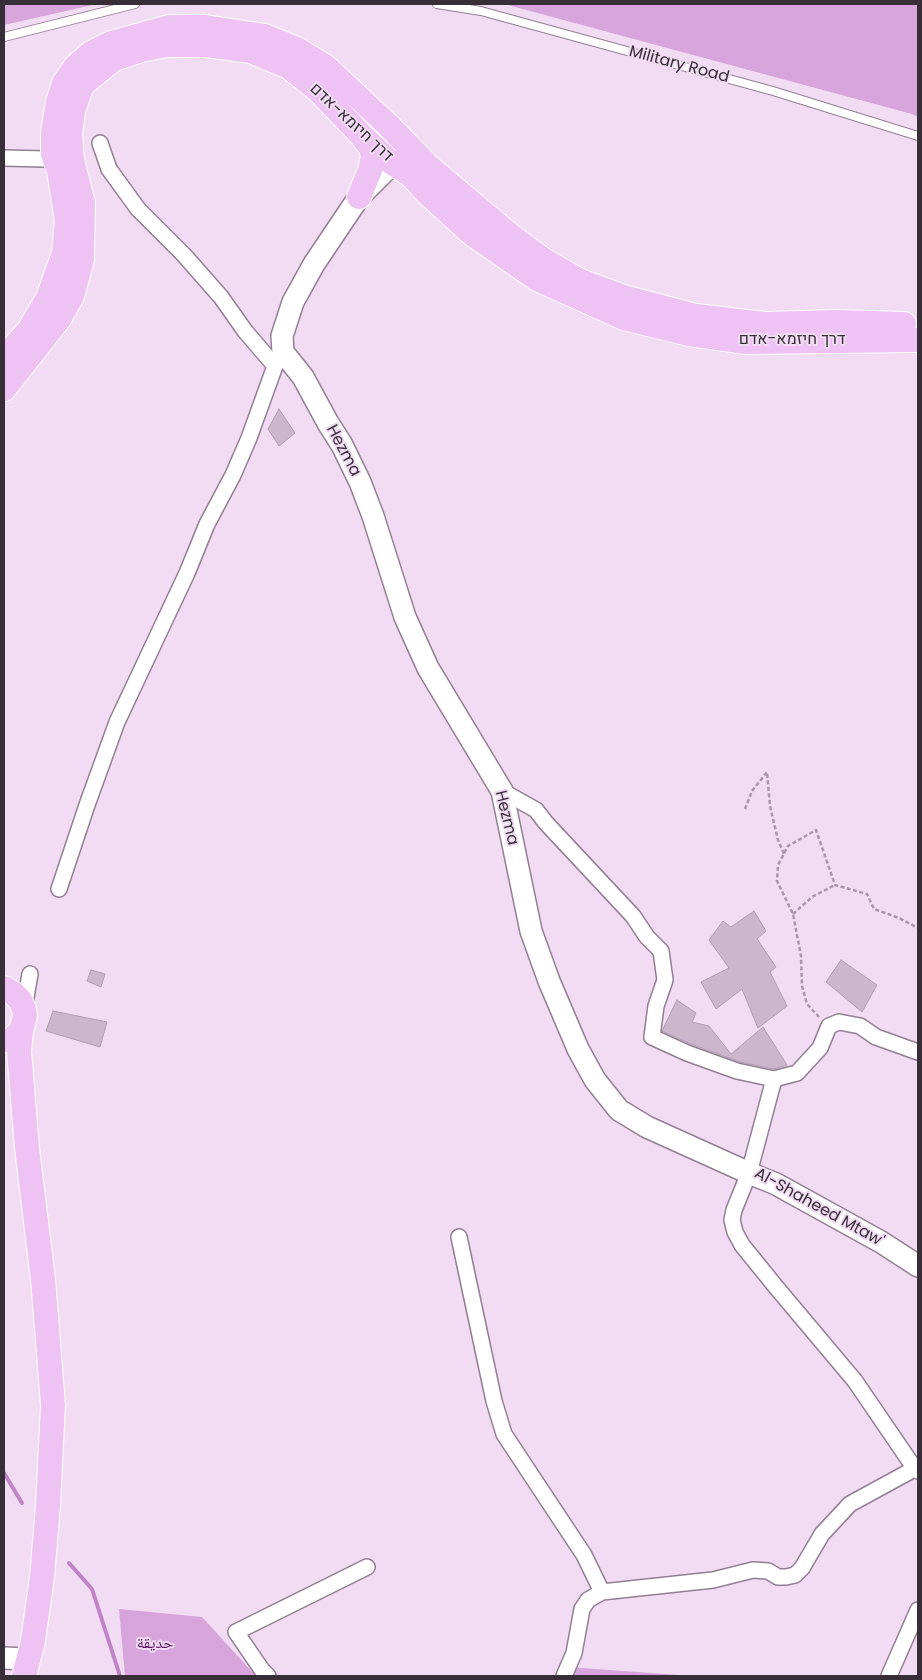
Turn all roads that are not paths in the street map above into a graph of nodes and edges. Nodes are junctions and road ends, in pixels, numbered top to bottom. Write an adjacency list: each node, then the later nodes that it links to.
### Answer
1 (135, 4): 3 (lane)
2 (436, 4): 7 (lane, Military Road)
3 (4, 37)
4 (388, 125): 5 (main road, דרך חיזמא-אדם); 11 (main road, דרך חיזמא-אדם); 11 (street)
5 (53, 132): 10 (street); 12 (main road, דרך חיזמא-אדם)
6 (362, 136): 11 (main road, דרך חיזמא-אדם); 13 (main road); 18 (main road, דרך חיזמא-אדם)
7 (918, 136)
8 (100, 143): 17 (street)
9 (4, 158): 10 (street)
10 (36, 158): 12 (street)
11 (411, 169): 13 (main road); 14 (main road, דרך חיזמא-אדם); 15 (main road, דרך חיזמא-אדם)
12 (59, 171): 16 (main road, דרך חיזמא-אדם)
13 (366, 189): 17 (street)
14 (918, 326)
15 (918, 340)
16 (4, 358)
17 (279, 359): 19 (street, Hezma); 20 (street)
18 (4, 389)
19 (502, 791): 25 (street); 26 (street, Hezma)
20 (59, 889)
21 (4, 987): 22 (main road)
22 (16, 1028): 27 (main road)
23 (918, 1052): 25 (street)
24 (4, 1074): 27 (main road)
25 (774, 1079): 26 (street, Al-Shaheed Mtaw')
26 (748, 1173): 29 (street, Al-Shaheed Mtaw'); 30 (street)
27 (34, 1206): 35 (main road)
28 (459, 1237): 32 (street)
29 (918, 1266)
30 (917, 1470): 32 (street)
31 (367, 1567): 36 (street)
32 (602, 1592): 37 (street)
33 (918, 1610): 38 (street)
34 (4, 1658): 35 (street)
35 (26, 1668)
36 (268, 1676)
37 (564, 1676)
38 (889, 1676)

